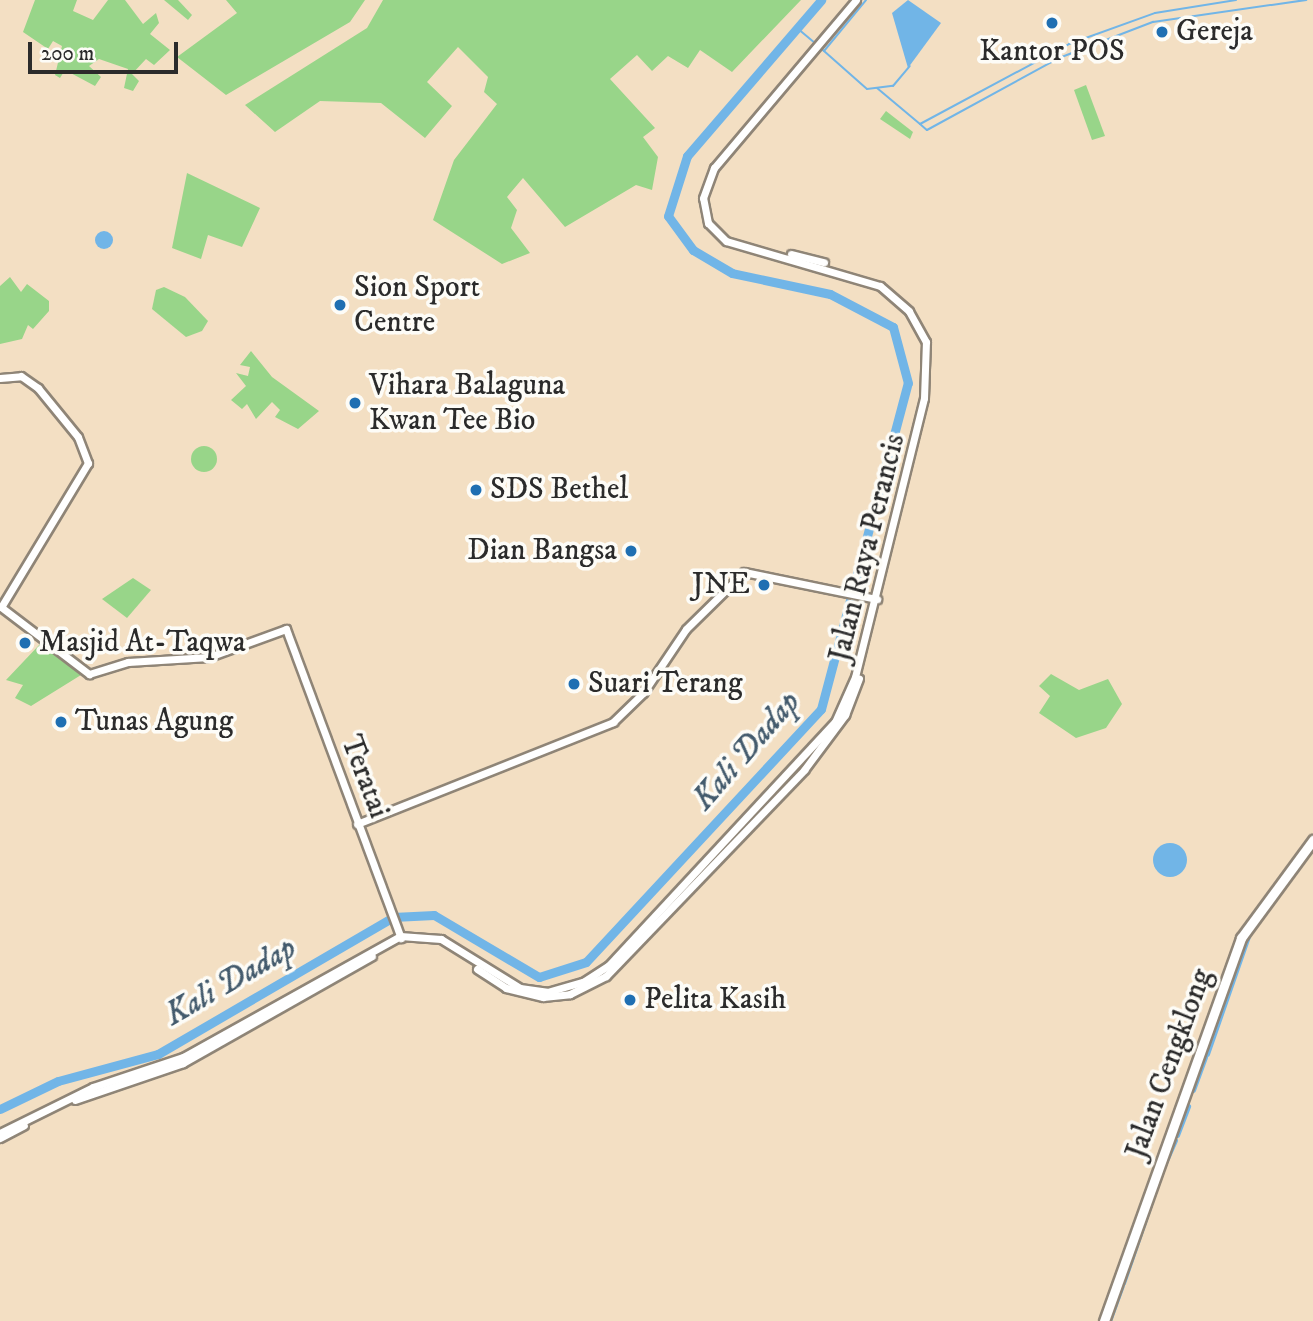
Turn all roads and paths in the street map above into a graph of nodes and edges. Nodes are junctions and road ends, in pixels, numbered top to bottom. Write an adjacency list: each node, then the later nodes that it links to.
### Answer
1 (853, 0): 3 (street, Jalan Raya Perancis)
2 (0, 378): 4 (street)
3 (872, 597): 5 (street); 7 (street, Jalan Raya Perancis)
4 (1, 607): 5 (street, Teratai)
5 (357, 824): 7 (street, Teratai)
6 (1313, 840): 11 (main road, Jalan Cengklong)
7 (401, 937): 8 (street)
8 (36, 1116): 9 (street); 10 (street)
9 (0, 1133)
10 (0, 1138)
11 (1104, 1321)

